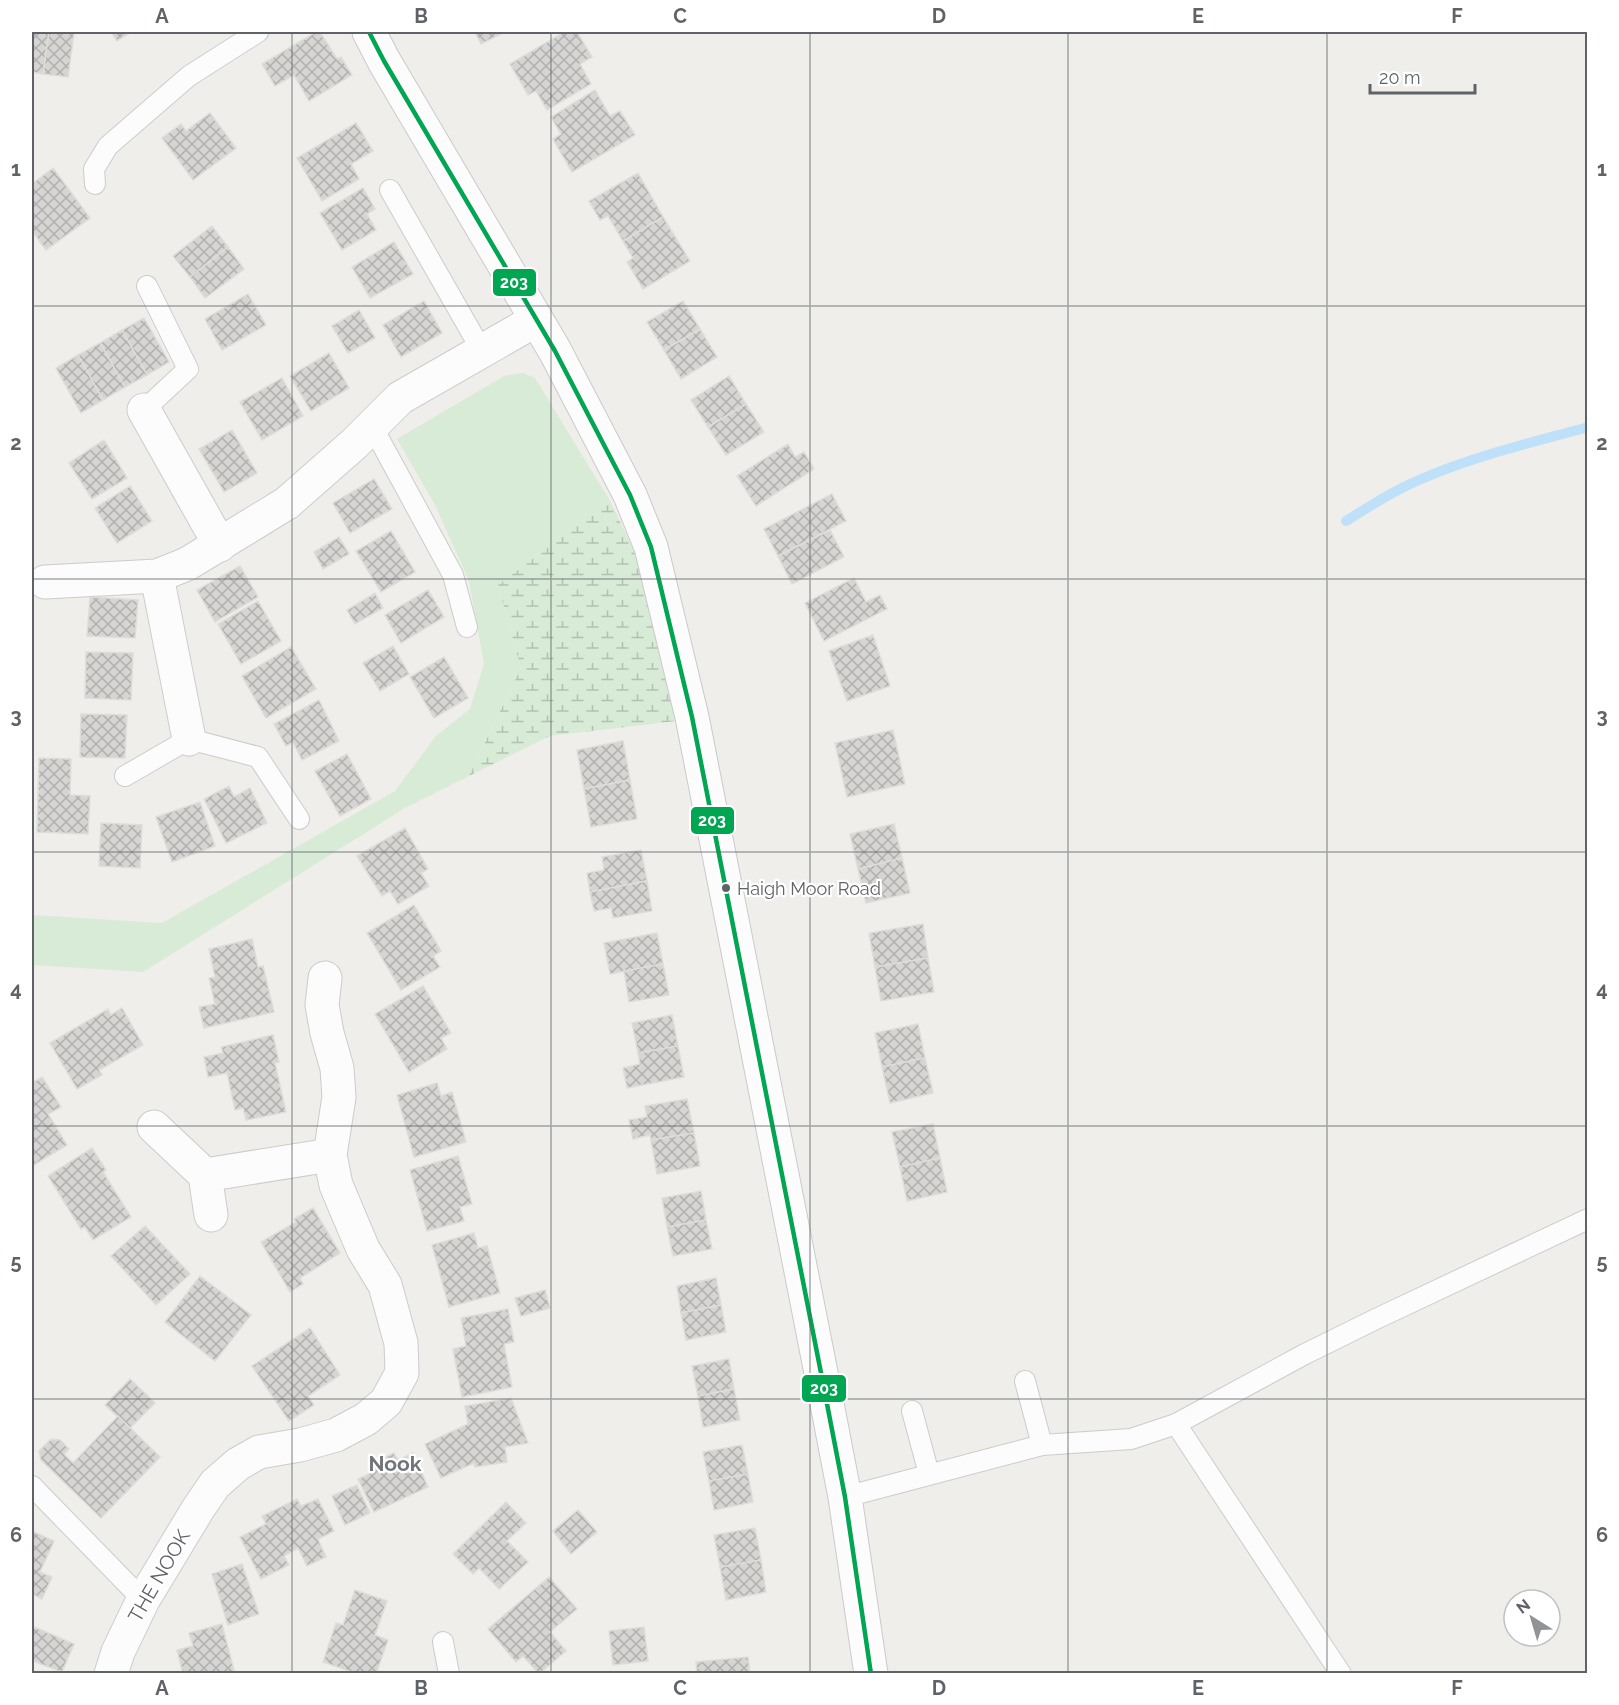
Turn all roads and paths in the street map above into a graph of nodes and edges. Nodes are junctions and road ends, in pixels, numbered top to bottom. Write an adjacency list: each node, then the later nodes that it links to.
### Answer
1 (258, 32): 3 (lane)
2 (369, 32): 6 (street)
3 (95, 184)
4 (390, 190): 7 (lane)
5 (147, 286): 8 (lane)
6 (536, 320): 7 (street); 29 (street)
7 (482, 351): 9 (street)
8 (144, 410): 10 (street)
9 (372, 426): 10 (street); 13 (lane)
10 (220, 545): 11 (street)
11 (157, 576): 12 (street); 14 (street)
12 (45, 582)
13 (467, 627)
14 (189, 739): 15 (lane); 16 (lane)
15 (125, 776)
16 (299, 819)
17 (325, 978): 19 (street, THE NOOK)
18 (154, 1127): 20 (street)
19 (330, 1155): 20 (street); 30 (street, THE NOOK)
20 (205, 1175): 21 (street)
21 (211, 1215)
22 (1587, 1219): 25 (lane)
23 (1025, 1381): 26 (lane)
24 (912, 1411): 27 (lane)
25 (1176, 1424): 26 (lane); 35 (lane)
26 (1042, 1445): 27 (lane)
27 (928, 1474): 29 (lane)
28 (32, 1486): 30 (lane)
29 (845, 1497): 34 (street)
30 (143, 1600): 32 (street, THE NOOK)
31 (443, 1642): 33 (lane)
32 (111, 1674)
33 (449, 1674)
34 (871, 1674)
35 (1341, 1674)

